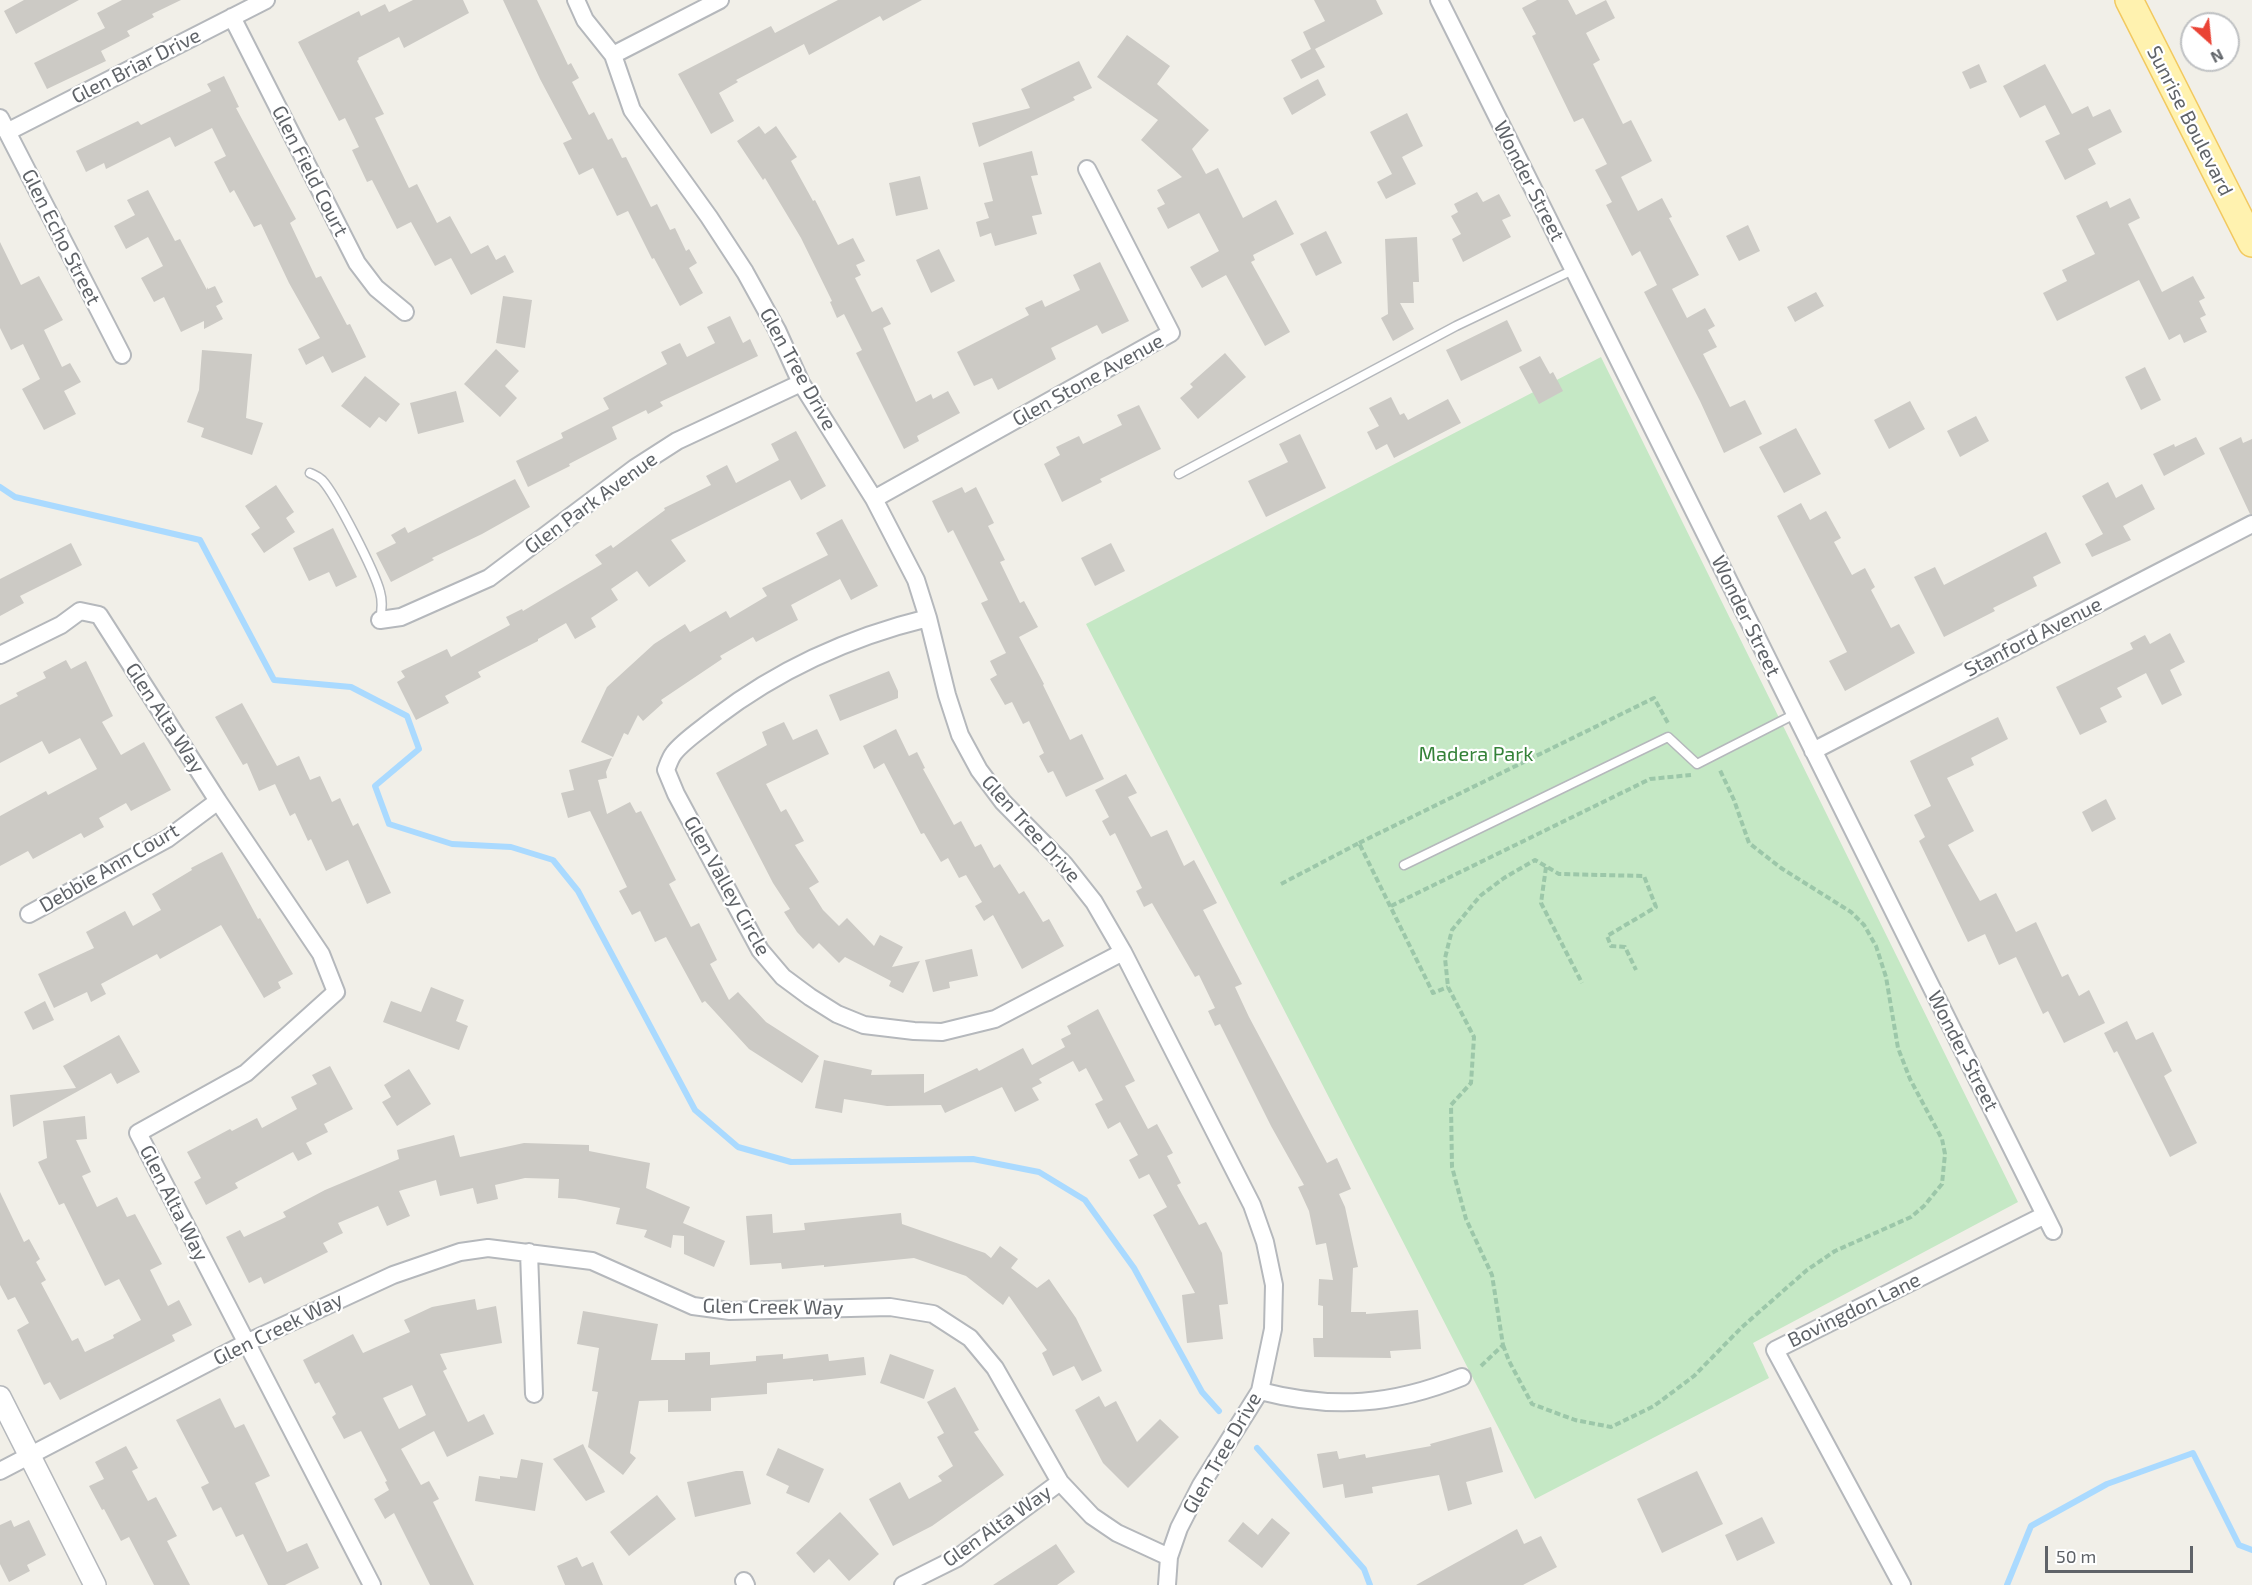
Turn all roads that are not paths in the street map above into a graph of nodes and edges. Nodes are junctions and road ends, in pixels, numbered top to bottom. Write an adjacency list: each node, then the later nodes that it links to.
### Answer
1 (266, 0): 6 (street, Glen Briar Drive)
2 (576, 0): 7 (street, Glen Tree Drive)
3 (720, 0): 7 (street)
4 (1439, 0): 11 (street, Wonder Street)
5 (2129, 0): 10 (main road, Sunrise Boulevard)
6 (232, 17): 8 (street, Glen Briar Drive); 12 (street, Glen Field Court)
7 (613, 55): 14 (street, Glen Tree Drive)
8 (4, 125): 13 (street, Glen Echo Street)
9 (1087, 169): 17 (street, Glen Stone Avenue)
10 (2252, 243)
11 (1573, 270): 16 (lane); 22 (street, Wonder Street)
12 (405, 312)
13 (123, 355)
14 (801, 383): 17 (street, Glen Tree Drive); 20 (street, Glen Park Avenue)
15 (310, 473): 20 (lane)
16 (1179, 474)
17 (874, 499): 19 (street, Glen Tree Drive)
18 (2252, 524): 23 (street, Stanford Avenue)
19 (928, 618): 27 (street, Glen Tree Drive); 27 (street, Glen Valley Circle)
20 (380, 620)
21 (0, 656): 24 (street, Glen Alta Way)
22 (1795, 714): 23 (street, Wonder Street); 25 (lane)
23 (1813, 751): 28 (street, Wonder Street)
24 (218, 801): 26 (street, Debbie Ann Court); 31 (street, Glen Alta Way)
25 (1404, 865)
26 (29, 914)
27 (1123, 952): 33 (street, Glen Tree Drive)
28 (2045, 1215): 29 (street, Wonder Street); 44 (street, Bovingdon Lane)
29 (2053, 1231)
30 (529, 1252): 31 (street, Glen Creek Way); 34 (street); 38 (street, Glen Creek Way)
31 (246, 1343): 36 (street, Glen Creek Way); 41 (street, Glen Alta Way)
32 (1462, 1377): 33 (street)
33 (1260, 1391): 39 (street, Glen Tree Drive)
34 (534, 1394)
35 (0, 1397): 36 (street)
36 (30, 1455): 37 (street, Glen Creek Way); 40 (street)
37 (0, 1471)
38 (1060, 1482): 39 (street, Glen Creek Way); 42 (street, Glen Alta Way)
39 (1169, 1557): 43 (street, Glen Tree Drive)
40 (94, 1585)
41 (372, 1585)
42 (903, 1585)
43 (1167, 1585)
44 (1902, 1585)

